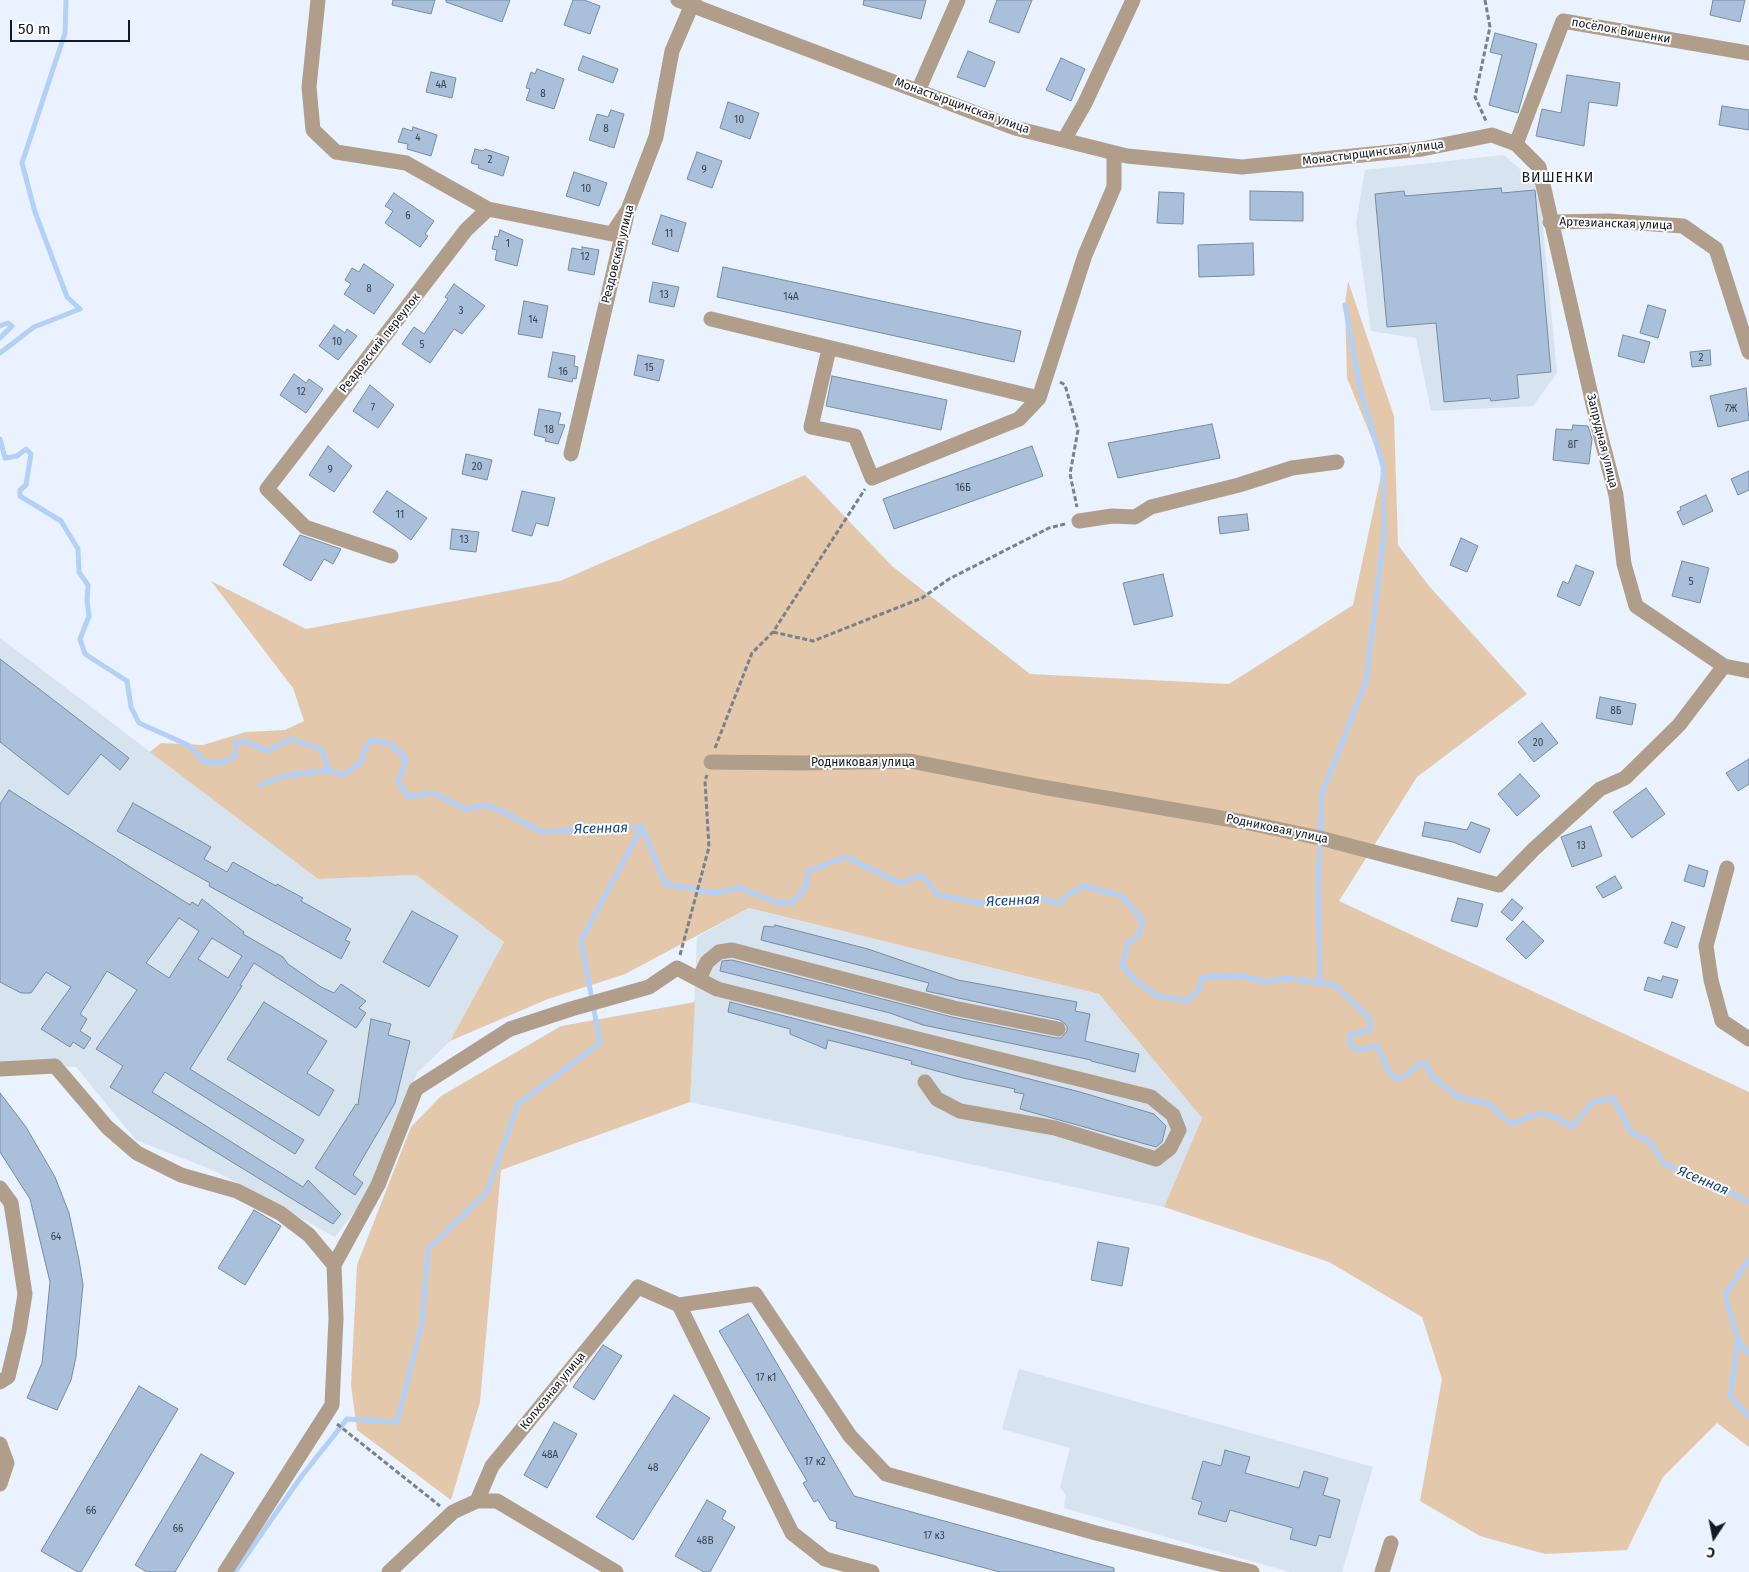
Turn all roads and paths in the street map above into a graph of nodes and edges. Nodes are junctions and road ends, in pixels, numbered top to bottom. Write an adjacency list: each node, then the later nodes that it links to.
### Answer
1 (318, 0): 13 (street)
2 (678, 0): 6 (street, Монастырщинская улица)
3 (958, 0): 8 (street)
4 (1133, 0): 10 (street)
5 (1485, 0): 9 (path)
6 (693, 2): 8 (street, Монастырщинская улица); 14 (street, Реадовская улица)
7 (1749, 53): 11 (street, посёлок Вишенки)
8 (918, 91): 10 (street, Монастырщинская улица)
9 (1492, 135): 11 (street); 12 (street, Монастырщинская улица)
10 (1064, 140): 12 (street, Монастырщинская улица)
11 (1516, 144): 15 (street, Запрудная улица)
12 (1114, 153): 19 (street)
13 (488, 209): 14 (street); 25 (street, Реадовский переулок)
14 (628, 210): 21 (street, Реадовская улица)
15 (1550, 222): 18 (street, Артезианская улица); 27 (street, Запрудная улица)
16 (710, 319): 17 (street)
17 (830, 349): 20 (street); 23 (street)
18 (1749, 352)
19 (1047, 377): 20 (street); 24 (path)
20 (1039, 398): 23 (street)
21 (571, 454)
22 (1337, 462): 24 (street)
23 (872, 478): 26 (path)
24 (1079, 521): 26 (path)
25 (391, 556)
26 (773, 632): 29 (path)
27 (1724, 666): 28 (street); 29 (street, Родниковая улица)
28 (1749, 671)
29 (711, 762): 31 (path)
30 (1727, 868): 34 (street)
31 (677, 968): 32 (street); 38 (street)
32 (699, 979): 33 (street); 36 (street)
33 (1058, 1029)
34 (1749, 1039)
35 (0, 1069): 38 (street)
36 (925, 1082)
37 (0, 1188): 40 (street)
38 (334, 1265): 47 (street)
39 (679, 1304): 44 (street, Колхозная улица); 50 (street); 51 (street)
40 (0, 1382)
41 (332, 1420): 45 (path)
42 (0, 1444): 43 (street)
43 (0, 1484)
44 (477, 1501): 45 (street); 49 (street)
45 (450, 1514): 48 (street)
46 (1391, 1543): 52 (street)
47 (225, 1572)
48 (389, 1572)
49 (616, 1572)
50 (872, 1572)
51 (1252, 1572)
52 (1382, 1572)

